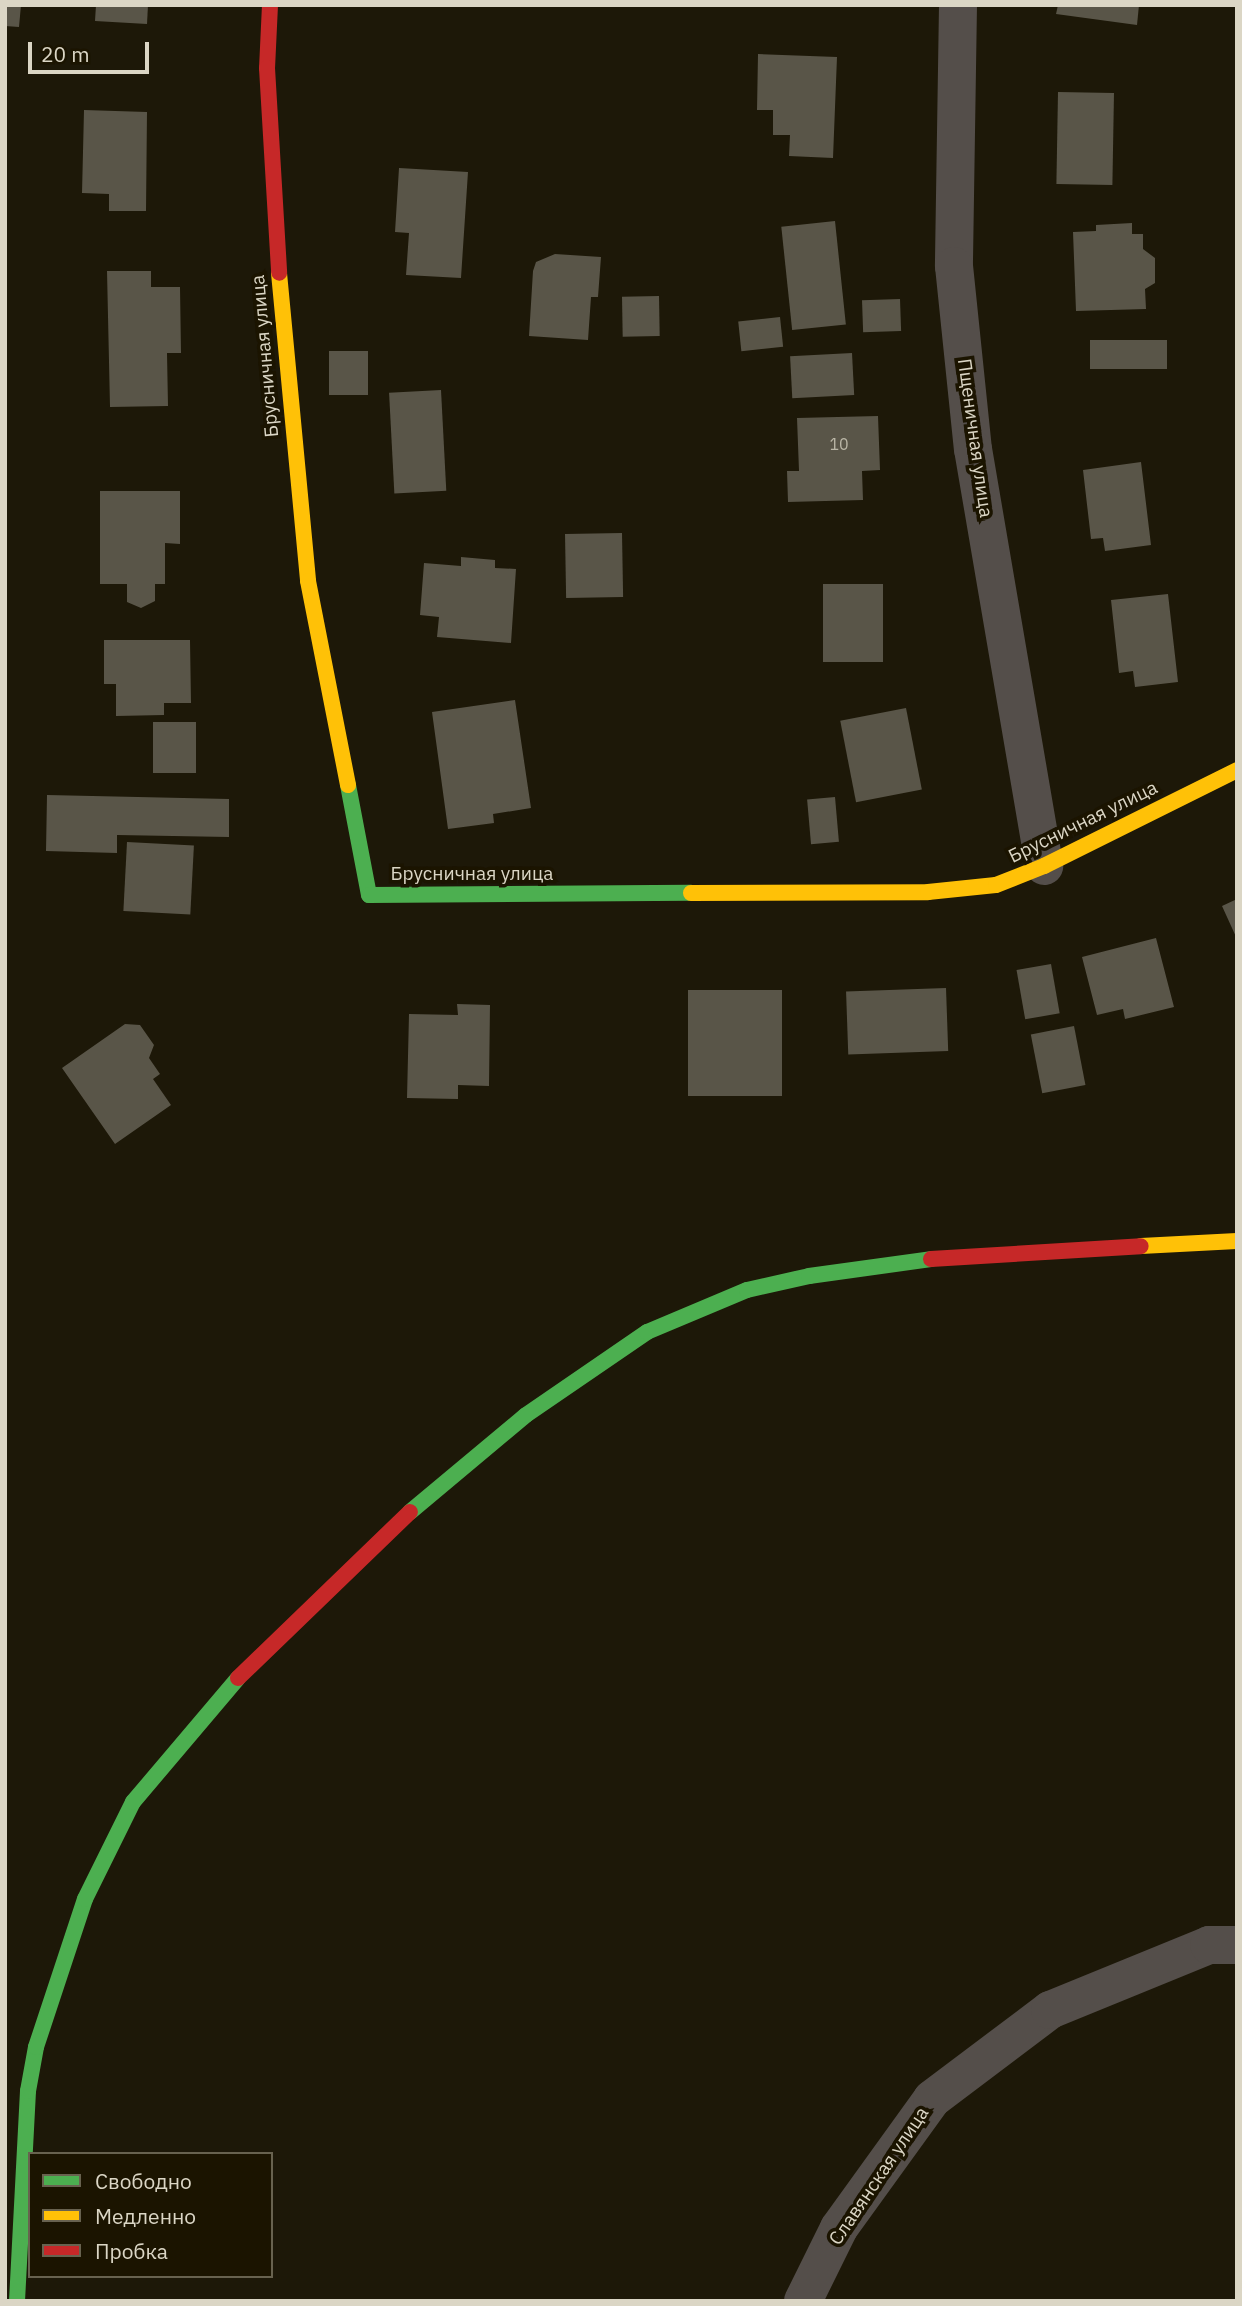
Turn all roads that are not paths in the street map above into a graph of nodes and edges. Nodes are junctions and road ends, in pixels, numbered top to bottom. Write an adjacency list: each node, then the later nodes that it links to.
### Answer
1 (270, 5): 4 (street, Брусничная улица)
2 (958, 5): 4 (street, Пщеничная улица)
3 (1237, 770): 4 (street, Брусничная улица)
4 (1044, 866)
5 (1237, 1241): 7 (street)
6 (1237, 1945): 8 (street, Славянская улица)
7 (17, 2301)
8 (803, 2301)

